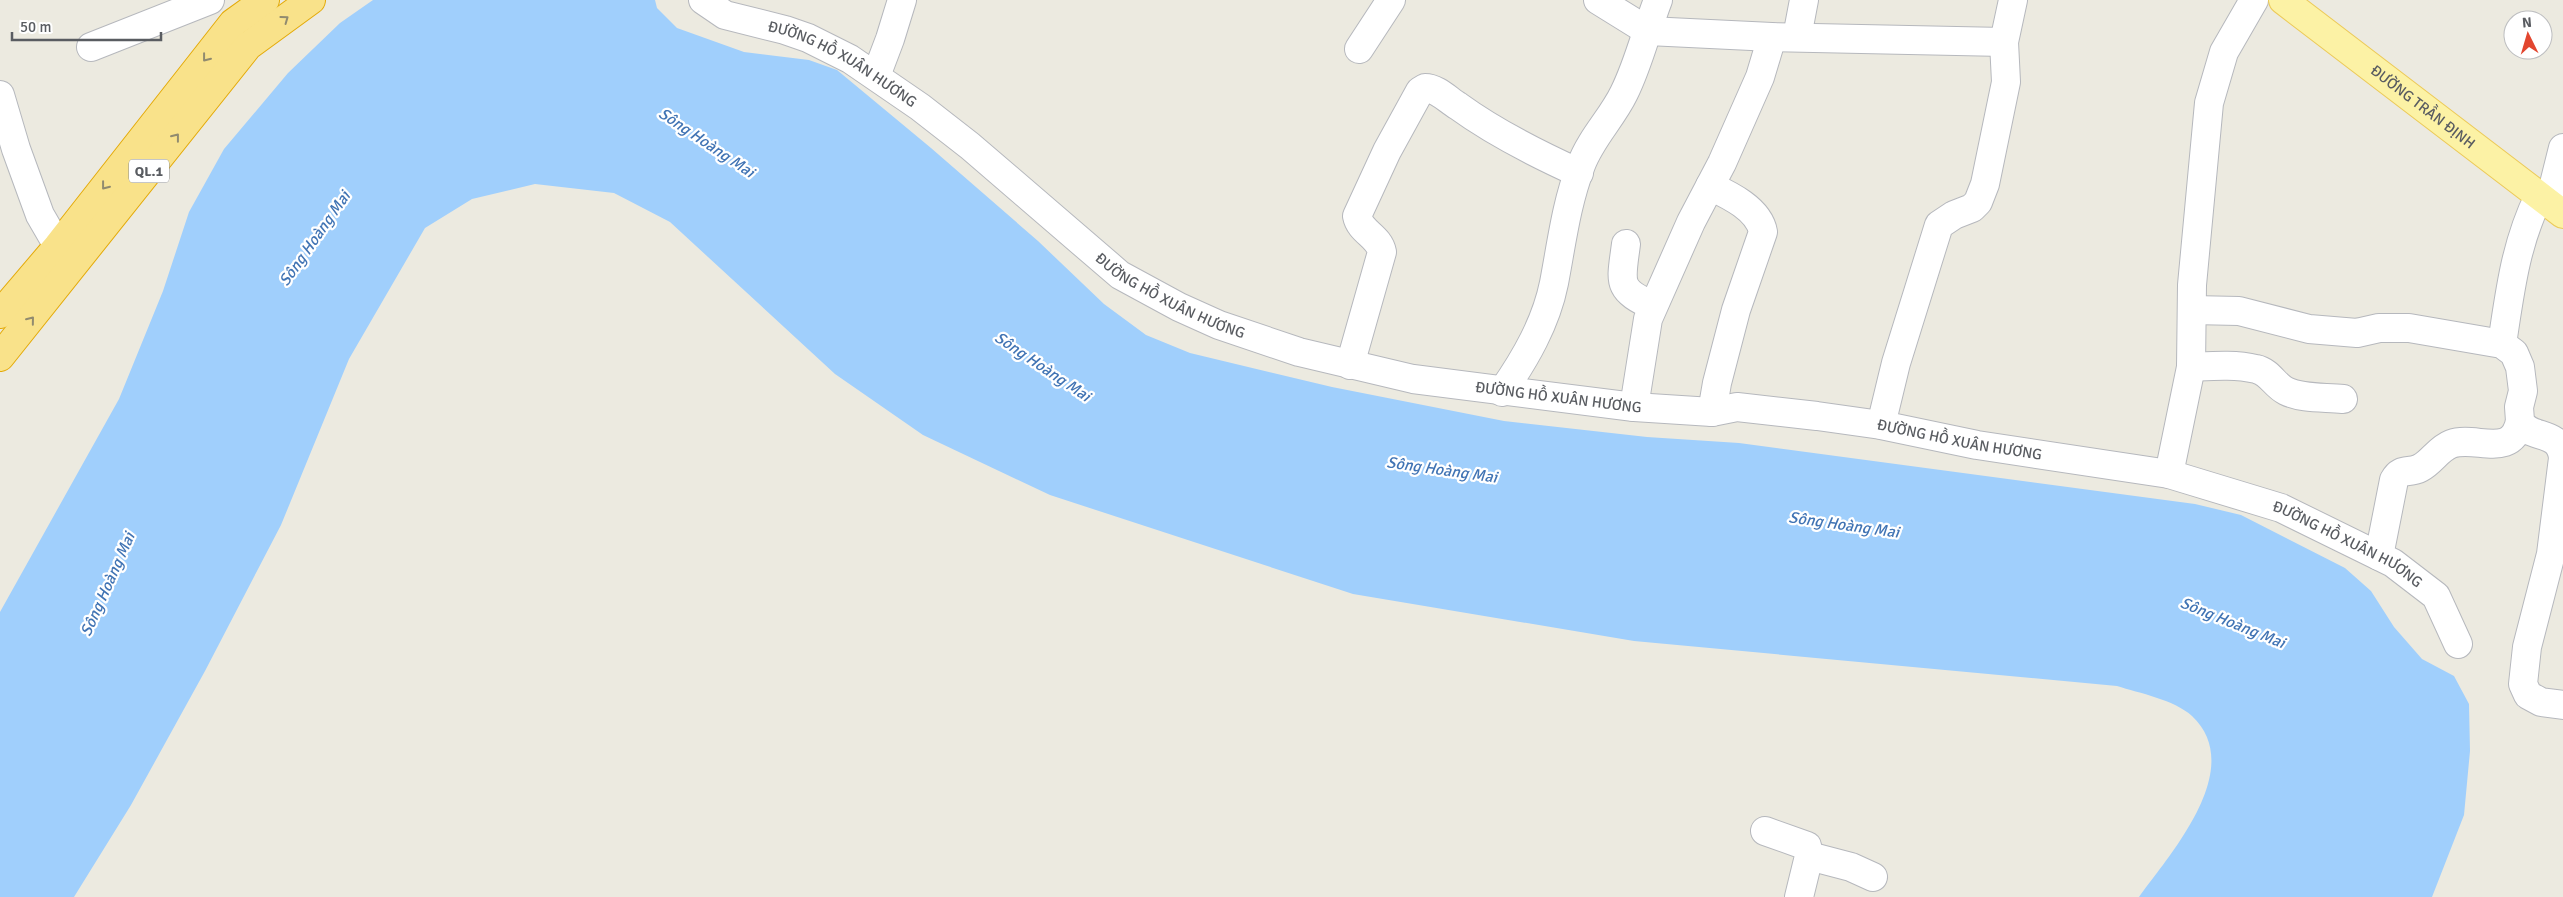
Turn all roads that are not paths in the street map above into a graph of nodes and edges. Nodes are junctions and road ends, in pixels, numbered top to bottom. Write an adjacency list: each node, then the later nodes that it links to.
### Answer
1 (210, 0): 18 (street)
2 (265, 0): 13 (highway, QL.1)
3 (311, 0): 17 (highway, QL.1, one-way to 3)
4 (703, 0): 20 (street, ĐƯỜNG HỒ XUÂN HƯƠNG)
5 (902, 0): 20 (street)
6 (1391, 0): 19 (street)
7 (1598, 0): 14 (street)
8 (1658, 0): 14 (street)
9 (1804, 0): 15 (street)
10 (2014, 0): 16 (street)
11 (2254, 0): 29 (street)
12 (2283, 0): 25 (main road, ĐƯỜNG TRẦN ĐỊNH)
13 (229, 11): 17 (street); 27 (highway, QL.1, one-way to 27)
14 (1648, 31): 15 (street); 23 (street)
15 (1785, 37): 16 (street); 24 (street)
16 (2004, 42): 40 (street)
17 (248, 46): 32 (highway, QL.1, one-way to 17)
18 (91, 47)
19 (1359, 49)
20 (876, 76): 33 (street, ĐƯỜNG HỒ XUÂN HƯƠNG)
21 (0, 95): 27 (street)
22 (2563, 148): 25 (street)
23 (1579, 173): 33 (street); 35 (street)
24 (1710, 186): 28 (street); 38 (street)
25 (2551, 205): 31 (street)
26 (1626, 244): 28 (street)
27 (58, 246): 30 (highway, QL.1)
28 (1653, 306): 37 (street)
29 (2192, 310): 31 (street); 34 (street)
30 (0, 314)
31 (2502, 344): 39 (street)
32 (0, 357)
33 (1350, 365): 35 (street, ĐƯỜNG HỒ XUÂN HƯƠNG)
34 (2191, 366): 36 (street); 41 (street)
35 (1502, 392): 37 (street, ĐƯỜNG HỒ XUÂN HƯƠNG)
36 (2343, 399)
37 (1634, 407): 38 (street, ĐƯỜNG HỒ XUÂN HƯƠNG)
38 (1712, 412): 40 (street, ĐƯỜNG HỒ XUÂN HƯƠNG)
39 (2520, 421): 42 (street); 44 (street)
40 (1880, 425): 41 (street, ĐƯỜNG HỒ XUÂN HƯƠNG)
41 (2169, 474): 42 (street, ĐƯỜNG HỒ XUÂN HƯƠNG)
42 (2379, 556): 43 (street, ĐƯỜNG HỒ XUÂN HƯƠNG)
43 (2458, 644)
44 (2563, 705)
45 (1765, 831): 46 (street)
46 (1809, 856): 47 (street); 48 (street)
47 (1874, 877)
48 (1799, 897)

